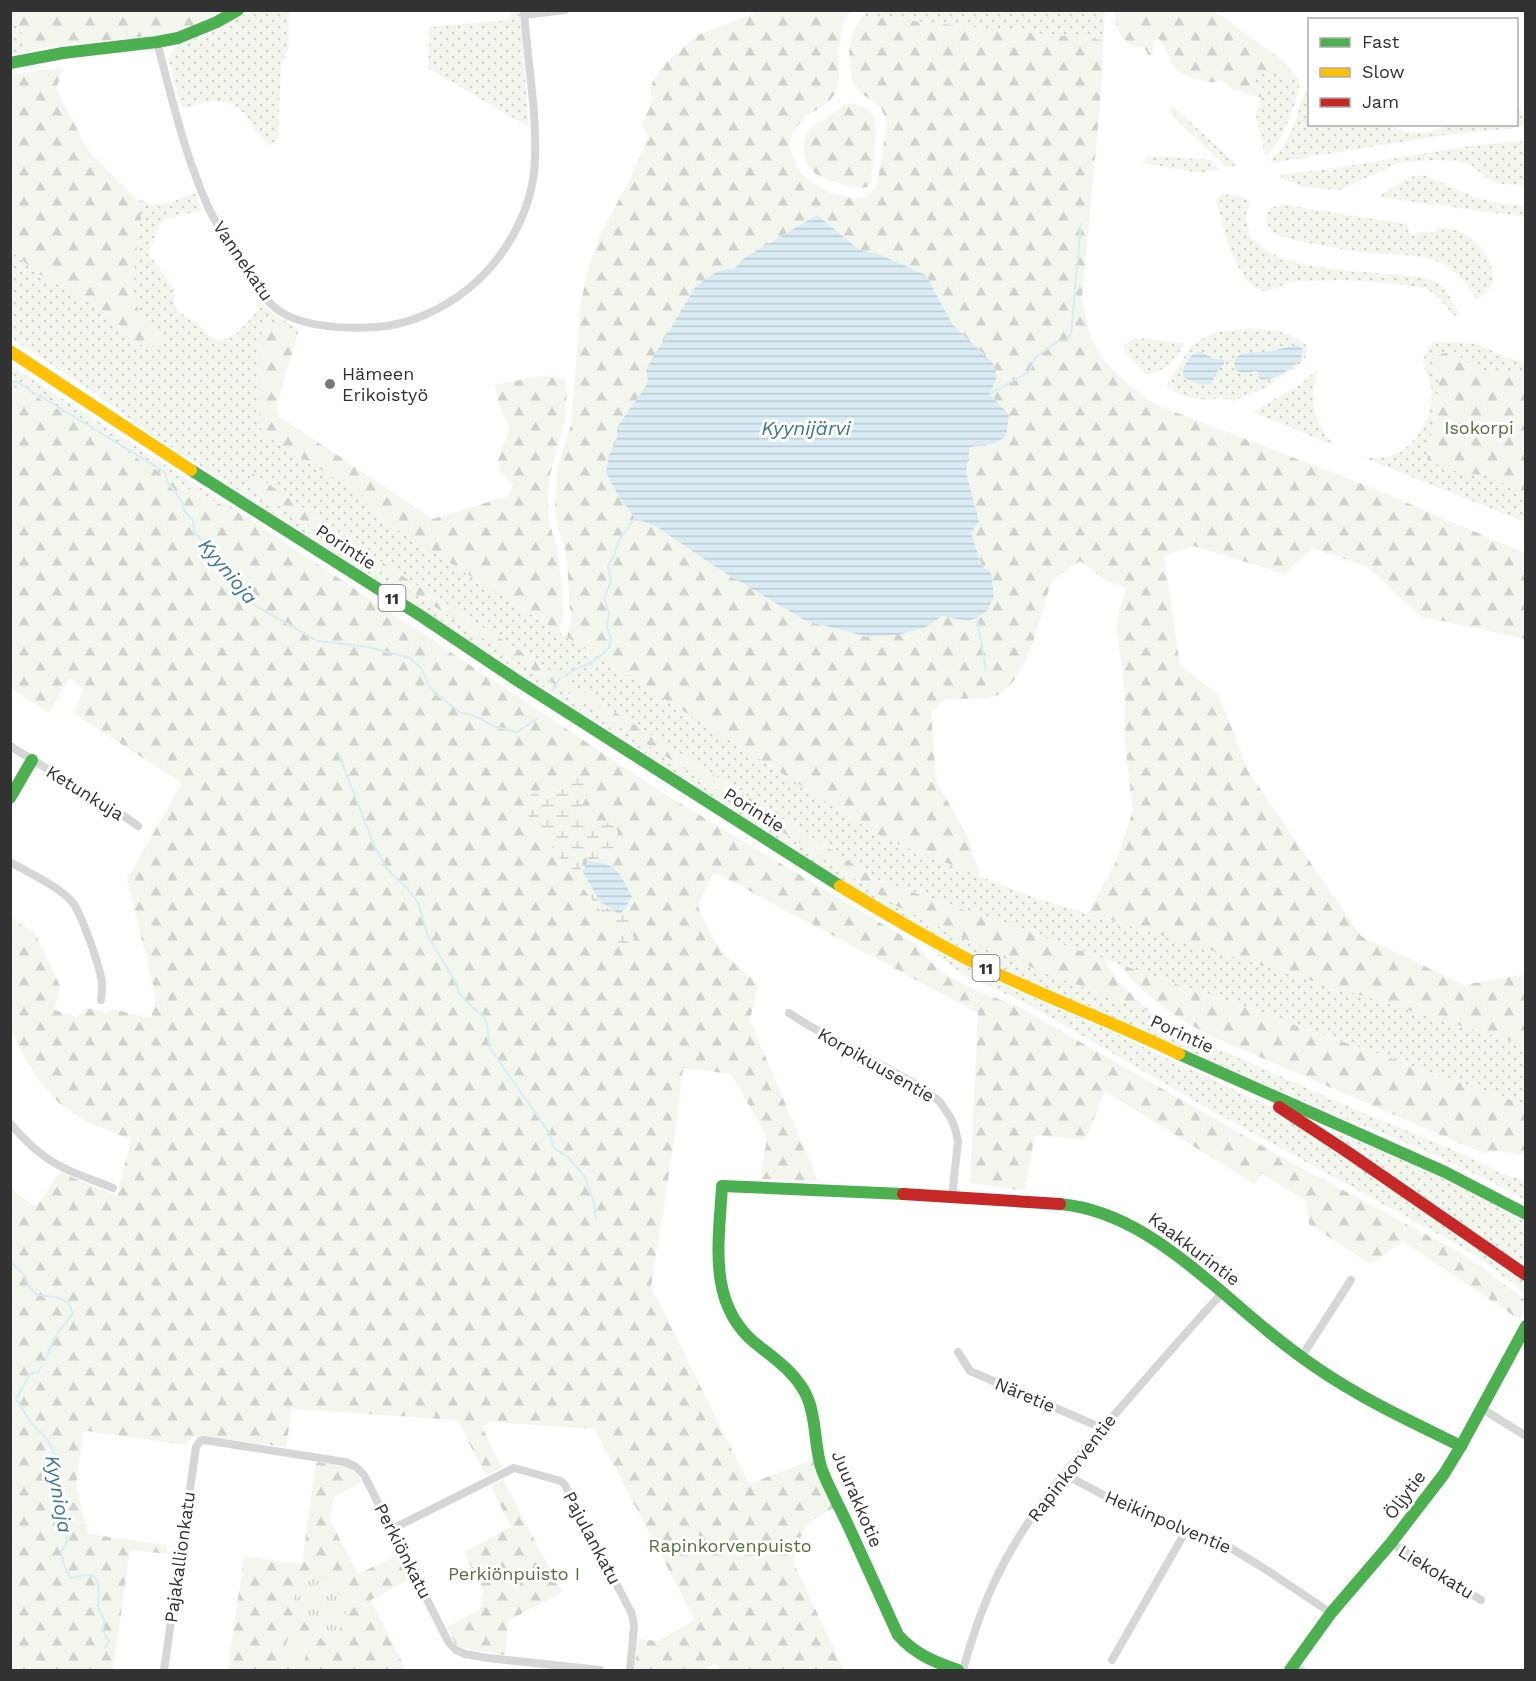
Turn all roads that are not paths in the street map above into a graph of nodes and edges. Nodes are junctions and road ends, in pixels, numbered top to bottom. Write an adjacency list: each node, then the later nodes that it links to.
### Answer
1 (238, 10): 4 (main road)
2 (565, 10): 3 (street)
3 (524, 13): 4 (street, Vannekatu)
4 (157, 42): 5 (main road)
5 (10, 63)
6 (11, 352): 14 (main road, Porintie / 11)
7 (10, 746): 8 (street, Ketunkuja)
8 (32, 760): 9 (main road); 10 (street, Ketunkuja)
9 (10, 798)
10 (138, 826)
11 (10, 862): 12 (street)
12 (101, 1000)
13 (789, 1013): 18 (street, Korpikuusentie)
14 (1215, 1070): 19 (main road, Porintie / 11); 20 (main road)
15 (10, 1123): 17 (street)
16 (723, 1186): 18 (main road, Kaakkurintie); 42 (main road, Juurakkotie)
17 (113, 1188)
18 (952, 1197): 22 (main road, Kaakkurintie)
19 (1526, 1214)
20 (1526, 1275)
21 (1351, 1280): 25 (street)
22 (1223, 1292): 25 (main road, Kaakkurintie); 27 (street, Rapinkorventie)
23 (1526, 1326): 26 (main road, Öljytie)
24 (958, 1352): 27 (street, Näretie)
25 (1302, 1356): 30 (main road, Kaakkurintie)
26 (1481, 1408): 28 (street); 30 (main road, Öljytie)
27 (1102, 1428): 31 (street, Rapinkorventie)
28 (1526, 1436)
29 (197, 1444): 32 (street, Perkiönkatu); 39 (street, Pajakallionkatu)
30 (1461, 1446): 34 (main road, Öljytie)
31 (1064, 1474): 33 (street, Heikinpolventie); 42 (street, Rapinkorventie)
32 (392, 1529): 40 (street, Perkiönkatu); 41 (street, Pajulankatu)
33 (1187, 1529): 36 (street, Heikinpolventie); 37 (street)
34 (1391, 1543): 35 (street, Liekokatu); 36 (main road, Öljytie)
35 (1481, 1600)
36 (1331, 1613): 38 (main road, Öljytie)
37 (1112, 1660)
38 (1295, 1669)
39 (164, 1671)
40 (600, 1671)
41 (630, 1671)
42 (960, 1671)

